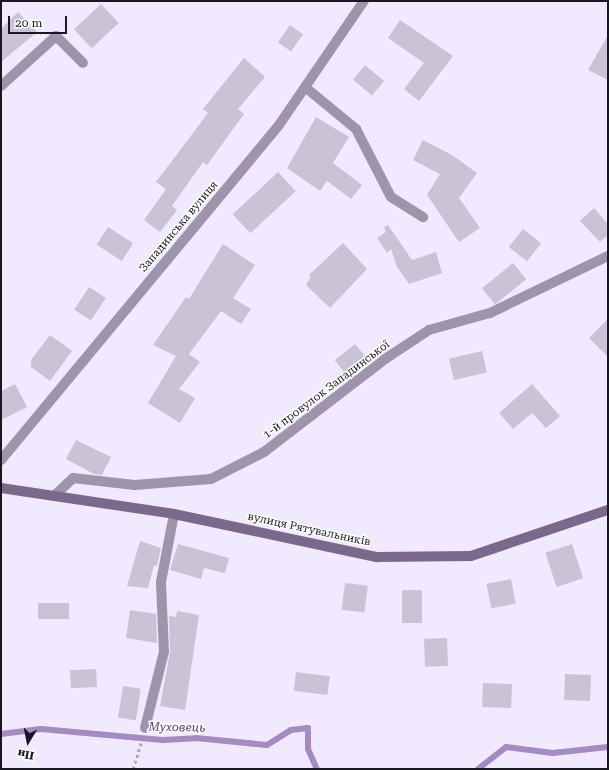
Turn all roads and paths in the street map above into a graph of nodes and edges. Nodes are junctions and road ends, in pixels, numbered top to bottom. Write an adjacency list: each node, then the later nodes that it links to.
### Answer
1 (364, 1): 4 (street, Западинська вулиця)
2 (83, 63): 3 (street)
3 (1, 86)
4 (305, 88): 5 (street); 7 (street, Западинська вулиця)
5 (423, 217)
6 (608, 256): 9 (street, 1-й провулок Западинської)
7 (1, 460)
8 (1, 488): 9 (main road, вулиця Рятувальників)
9 (54, 496): 11 (main road, вулиця Рятувальників)
10 (608, 510): 11 (main road, вулиця Рятувальників)
11 (174, 514): 12 (street)
12 (145, 728)
13 (138, 751): 14 (path)
14 (133, 769)

